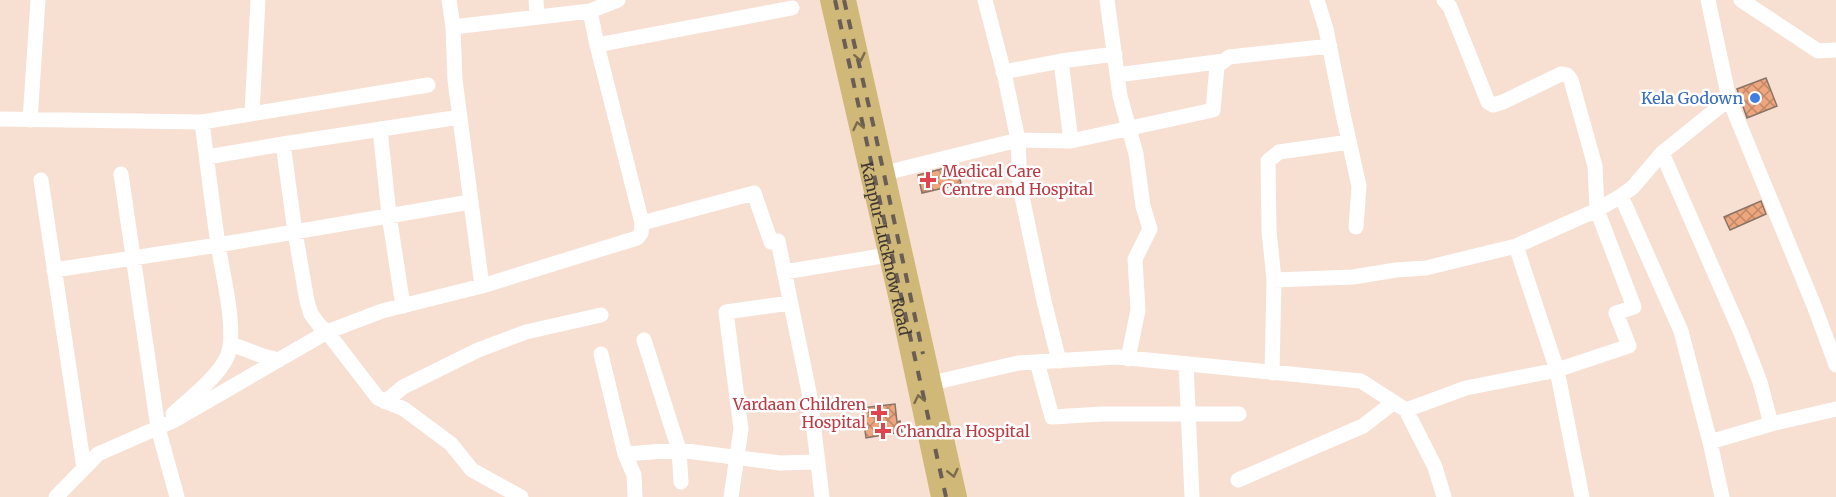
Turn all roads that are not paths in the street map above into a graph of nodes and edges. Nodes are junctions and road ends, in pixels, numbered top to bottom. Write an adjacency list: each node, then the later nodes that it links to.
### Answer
1 (38, 0): 33 (street)
2 (258, 0): 30 (street)
3 (449, 0): 19 (street)
4 (536, 0): 17 (street)
5 (618, 0): 16 (street)
6 (829, 0): 18 (main road, Kanpur-Lucknow Road)
7 (847, 0): 18 (main road, Kanpur-Lucknow Road)
8 (985, 0): 26 (street)
9 (1107, 0): 23 (street)
10 (1317, 0): 21 (street)
11 (1431, 0): 12 (street)
12 (1444, 0): 48 (street)
13 (1708, 0): 29 (street)
14 (1741, 0): 22 (street)
15 (792, 8): 20 (street)
16 (590, 11): 17 (street); 20 (street)
17 (537, 17): 19 (street)
18 (843, 23): 43 (main road, Kanpur-Lucknow Road, one-way to 43); 55 (main road, Kanpur-Lucknow Road, one-way to 18)
19 (453, 27): 31 (street)
20 (597, 45): 50 (street)
21 (1330, 46): 25 (street); 39 (street)
22 (1836, 50)
23 (1115, 54): 24 (street); 27 (street)
24 (1062, 60): 26 (street); 38 (street)
25 (1224, 61): 27 (street); 36 (street)
26 (1003, 72): 37 (street)
27 (1117, 75): 36 (street)
28 (428, 85): 30 (street)
29 (1729, 99): 41 (street); 73 (street)
30 (252, 114): 34 (street)
31 (460, 117): 35 (street); 47 (street)
32 (0, 119): 33 (street)
33 (30, 120): 34 (street)
34 (202, 122): 42 (street)
35 (380, 129): 40 (street); 49 (street)
36 (1129, 129): 38 (street); 68 (street)
37 (1018, 140): 38 (street); 43 (street); 70 (street)
38 (1071, 141)
39 (1349, 142): 51 (street); 59 (street)
40 (283, 144): 42 (street); 52 (street)
41 (1662, 153): 46 (street); 82 (street)
42 (207, 157): 53 (street)
43 (885, 173): 76 (main road, Kanpur-Lucknow Road)
44 (121, 174): 56 (street)
45 (41, 180): 57 (street)
46 (1621, 196): 48 (street); 84 (street)
47 (470, 202): 49 (street); 60 (street)
48 (1597, 210): 54 (street); 74 (street)
49 (389, 215): 52 (street); 62 (street)
50 (642, 223): 58 (street); 60 (street)
51 (1356, 227)
52 (295, 232): 53 (street); 64 (street)
53 (218, 245): 56 (street); 66 (street)
54 (1516, 246): 59 (street); 74 (street)
55 (888, 255): 58 (street); 98 (main road, Kanpur-Lucknow Road, one-way to 55)
56 (133, 258): 57 (street); 83 (street)
57 (54, 270): 89 (street)
58 (784, 272): 61 (street)
59 (1274, 280): 75 (street)
60 (482, 286): 62 (street)
61 (790, 303): 87 (street); 88 (street)
62 (403, 306): 64 (street)
63 (601, 315): 77 (street)
64 (327, 332): 69 (street); 77 (street)
65 (644, 340): 85 (street)
66 (231, 344): 69 (street); 83 (street)
67 (601, 354): 86 (street)
68 (1128, 358): 70 (street); 72 (street)
69 (279, 360): 83 (street)
70 (1059, 361): 71 (street)
71 (1037, 362): 76 (street); 81 (street)
72 (1186, 364): 75 (street); 81 (street)
73 (1836, 365)
74 (1557, 370): 78 (street); 102 (street)
75 (1272, 373): 78 (street)
76 (932, 383): 99 (main road, Kanpur-Lucknow Road, one-way to 99)
77 (385, 402): 94 (street)
78 (1400, 406): 90 (street); 101 (street)
79 (1836, 409): 82 (street)
80 (1239, 414): 81 (street)
81 (1188, 415): 100 (street)
82 (1771, 424): 84 (street)
83 (158, 428): 89 (street); 93 (street)
84 (1710, 442): 103 (street)
85 (679, 450): 86 (street); 87 (street); 91 (street)
86 (625, 454): 95 (street)
87 (736, 458): 88 (street); 96 (street)
88 (818, 462): 97 (street)
89 (84, 468): 92 (street)
90 (1238, 480)
91 (681, 482)
92 (56, 497)
93 (177, 497)
94 (521, 497)
95 (635, 497)
96 (731, 497)
97 (822, 497)
98 (940, 497)
99 (958, 497)
100 (1192, 497)
101 (1444, 497)
102 (1582, 497)
103 (1722, 497)

